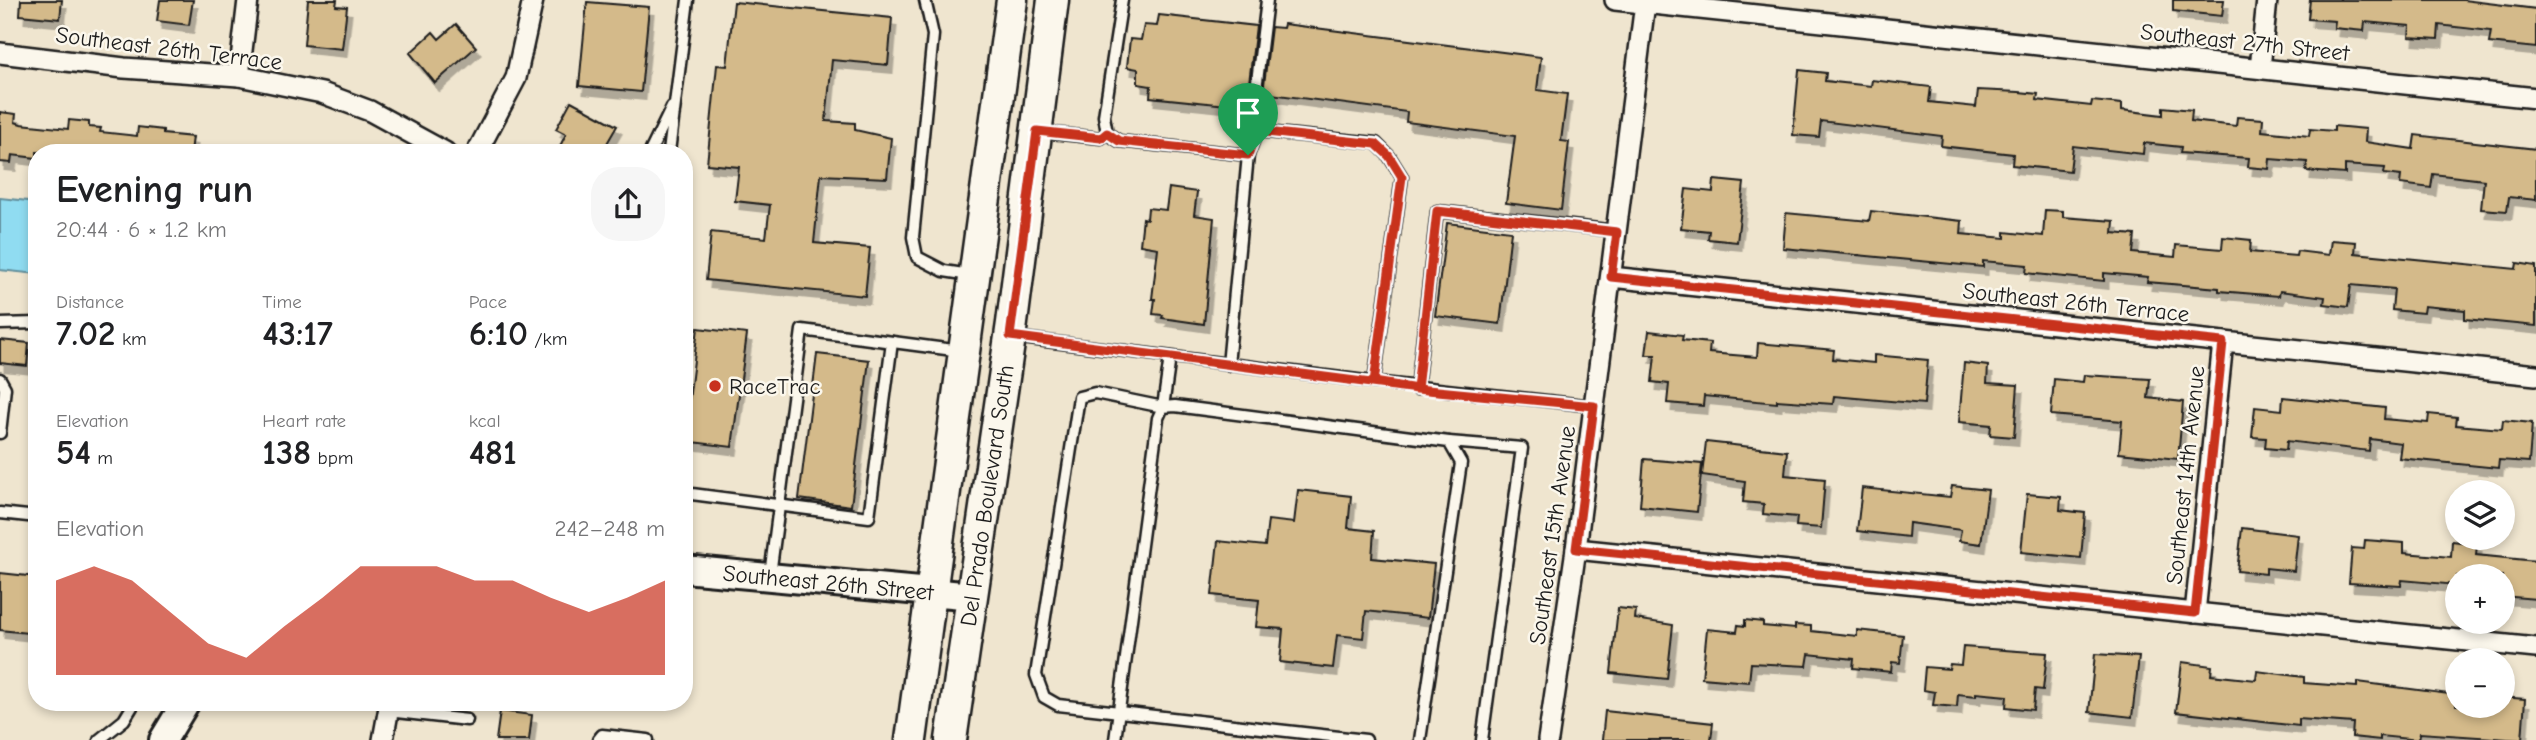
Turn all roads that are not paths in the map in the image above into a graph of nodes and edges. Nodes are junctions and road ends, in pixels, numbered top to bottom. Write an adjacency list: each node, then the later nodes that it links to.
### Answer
1 (248, 0): 14 (street)
2 (533, 0): 20 (street)
3 (688, 0): 16 (lane)
4 (925, 0): 25 (lane)
5 (1012, 0): 25 (main road, Del Prado Boulevard South)
6 (1053, 0): 17 (main road, Del Prado Boulevard South)
7 (1122, 0): 18 (lane)
8 (1267, 0): 23 (lane)
9 (1615, 0): 11 (street, Southeast 27th Street)
10 (2267, 0): 13 (street)
11 (1645, 3): 13 (street, Southeast 27th Street); 24 (street, Southeast 15th Avenue)
12 (0, 53): 14 (street, Southeast 26th Terrace)
13 (2260, 68): 15 (street, Southeast 27th Street)
14 (239, 76): 19 (street, Southeast 26th Terrace)
15 (2536, 98)
16 (676, 100): 21 (lane); 22 (lane)
17 (1037, 131): 18 (lane); 29 (main road, Del Prado Boulevard South)
18 (1107, 133): 23 (lane)
19 (429, 144)
20 (481, 144)
21 (654, 144)
22 (670, 144)
23 (1248, 155): 34 (lane); 37 (lane)
24 (1617, 232): 26 (street, Southeast 15th Avenue); 38 (lane)
25 (974, 276): 32 (main road, Del Prado Boulevard South)
26 (1611, 277): 31 (street, Southeast 26th Terrace); 39 (street, Southeast 15th Avenue)
27 (28, 323): 28 (lane)
28 (0, 324)
29 (1010, 336): 33 (lane); 51 (main road, Del Prado Boulevard South)
30 (892, 342): 32 (lane); 44 (lane); 44 (lane)
31 (2223, 342): 35 (street, Southeast 26th Terrace); 52 (street, Southeast 14th Avenue)
32 (964, 351): 50 (main road, Del Prado Boulevard South)
33 (1170, 358): 34 (lane); 40 (lane)
34 (1228, 365): 37 (lane)
35 (2536, 375)
36 (0, 379): 41 (lane)
37 (1374, 382): 38 (lane)
38 (1417, 389): 39 (lane)
39 (1594, 406): 47 (street, Southeast 15th Avenue)
40 (1163, 407): 42 (lane); 58 (lane); 58 (lane)
41 (0, 433)
42 (1449, 442): 69 (lane); 70 (lane)
43 (693, 494): 44 (lane)
44 (779, 507): 49 (lane)
45 (0, 513): 46 (lane)
46 (28, 516)
47 (1576, 549): 52 (street); 71 (street, Southeast 15th Avenue)
48 (693, 570): 49 (street, Southeast 26th Street)
49 (770, 575): 50 (street, Southeast 26th Street)
50 (931, 592): 51 (street, Southeast 26th Street); 65 (main road, Del Prado Boulevard South)
51 (974, 596): 66 (main road, Del Prado Boulevard South)
52 (2195, 613): 53 (street)
53 (2536, 648)
54 (130, 711): 60 (lane)
55 (181, 711): 61 (street)
56 (387, 711): 62 (street)
57 (416, 711): 59 (lane)
58 (1119, 711): 67 (lane); 68 (lane)
59 (467, 720)
60 (99, 740)
61 (163, 740)
62 (383, 740)
63 (598, 740): 64 (lane)
64 (648, 740)
65 (911, 740)
66 (951, 740)
67 (1115, 740)
68 (1366, 740)
69 (1420, 740)
70 (1482, 740)
71 (1548, 740)

